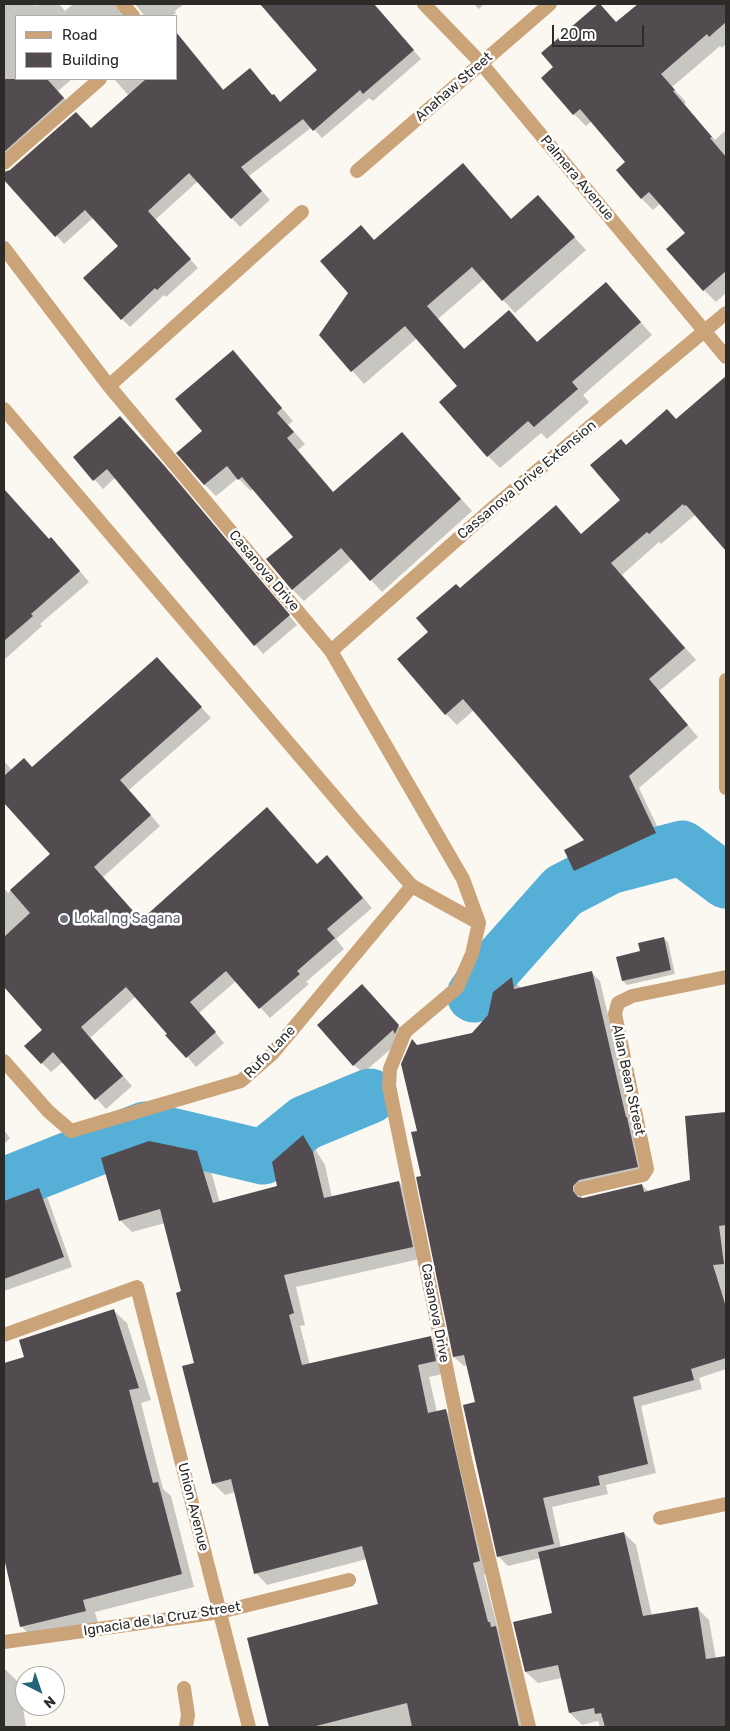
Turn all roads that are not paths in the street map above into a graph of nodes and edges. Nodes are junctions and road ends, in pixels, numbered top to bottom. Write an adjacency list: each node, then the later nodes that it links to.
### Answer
1 (123, 4): 4 (street)
2 (424, 4): 5 (street, Palmera Avenue)
3 (550, 4): 5 (street, Anahaw Street)
4 (132, 15)
5 (482, 63): 8 (street, Anahaw Street); 12 (street, Palmera Avenue)
6 (99, 80): 7 (street)
7 (4, 162)
8 (357, 171)
9 (302, 212): 14 (street)
10 (4, 248): 14 (street, Casanova Drive)
11 (726, 313): 12 (street, Cassanova Drive Extension)
12 (705, 332): 13 (street, Palmera Avenue); 16 (street, Cassanova Drive Extension)
13 (726, 357)
14 (109, 386): 16 (street, Casanova Drive)
15 (4, 410): 19 (street)
16 (330, 651): 20 (street, Casanova Drive)
17 (726, 680): 18 (street)
18 (726, 788)
19 (412, 886): 20 (street); 22 (street, Rufo Lane)
20 (479, 923): 33 (street, Casanova Drive)
21 (726, 977): 23 (street, Allan Bean Street)
22 (4, 1061)
23 (581, 1189)
24 (4, 1335): 28 (street, Union Avenue)
25 (726, 1504): 26 (street)
26 (660, 1518)
27 (349, 1580): 28 (street, Ignacia de la Cruz Street)
28 (220, 1612): 29 (street, Ignacia de la Cruz Street); 32 (street, Union Avenue)
29 (4, 1642)
30 (184, 1688): 31 (street)
31 (186, 1727)
32 (249, 1727)
33 (529, 1727)

